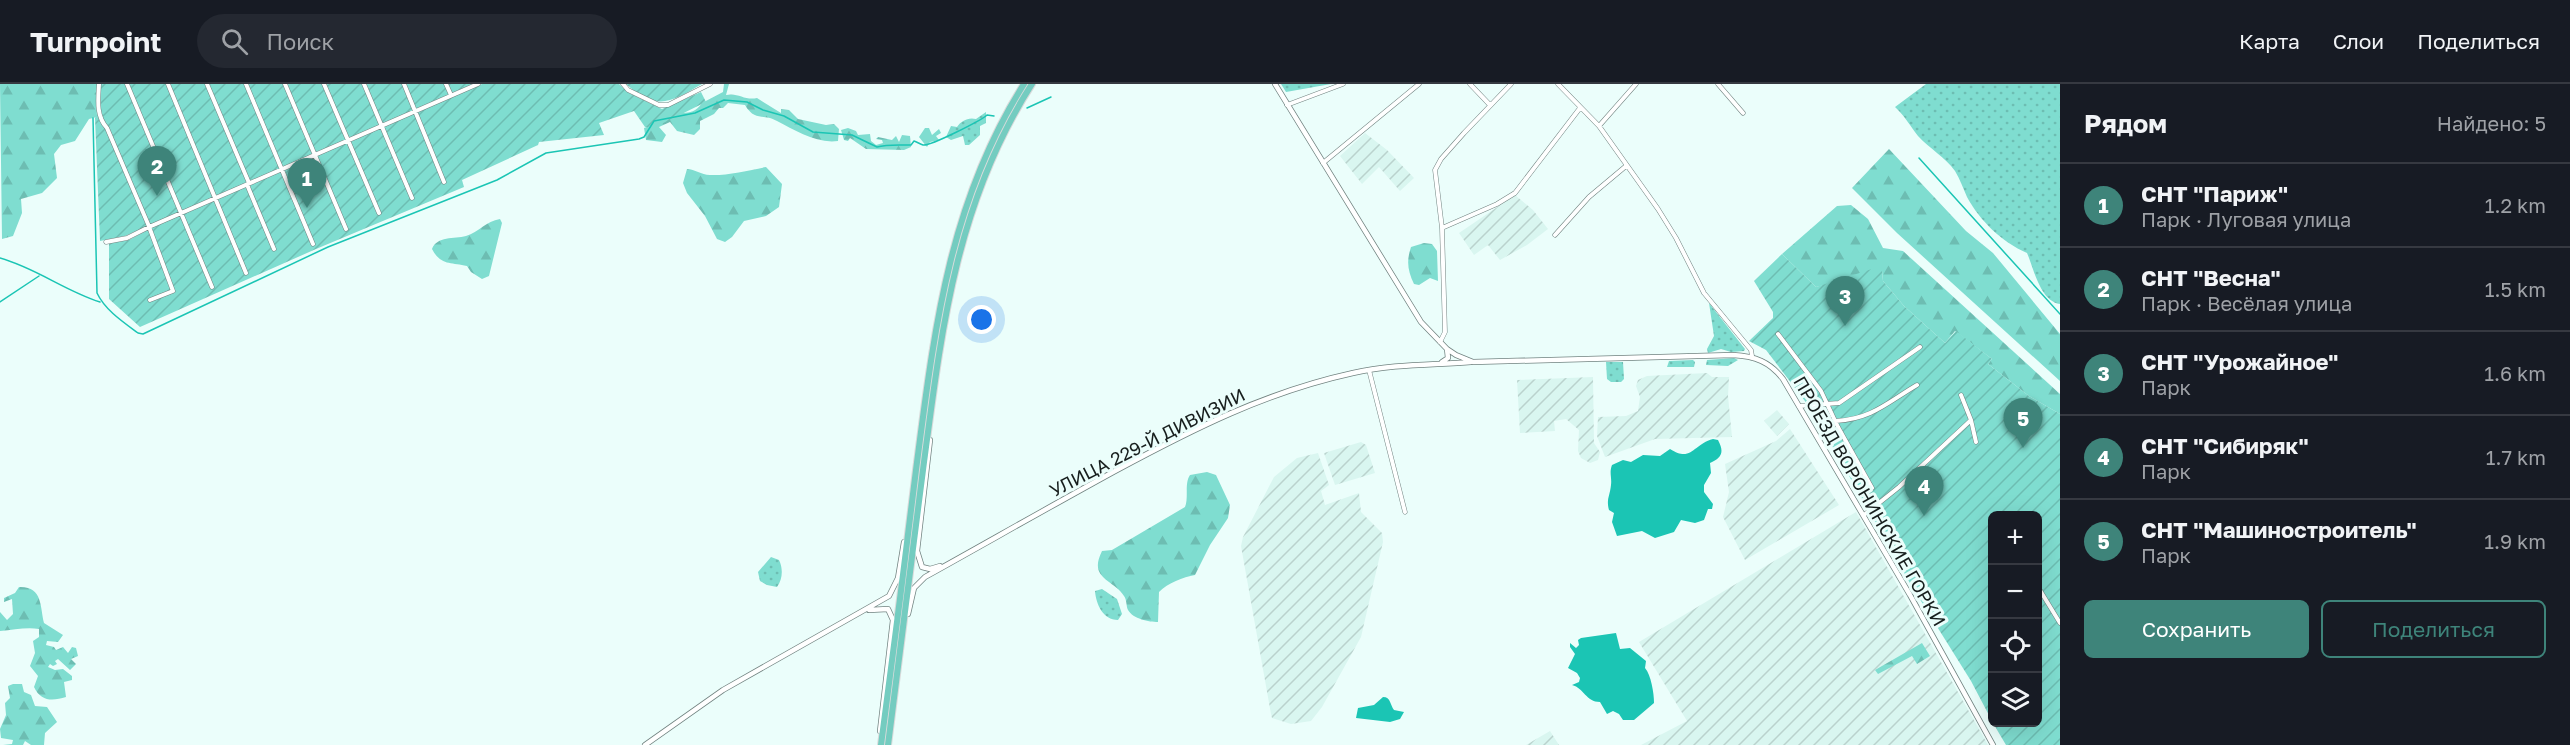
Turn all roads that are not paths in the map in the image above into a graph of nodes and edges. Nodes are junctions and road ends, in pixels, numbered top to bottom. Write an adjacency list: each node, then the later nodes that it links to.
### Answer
1 (99, 84): 43 (street)
2 (127, 84): 41 (street)
3 (168, 84): 39 (street)
4 (207, 84): 38 (street)
5 (246, 84): 36 (street)
6 (285, 84): 33 (street)
7 (324, 84): 32 (street)
8 (364, 84): 30 (street)
9 (404, 84): 28 (street)
10 (446, 84): 24 (street)
11 (478, 84): 24 (street)
12 (622, 84): 13 (street)
13 (710, 84)
14 (1024, 84): 71 (highway)
15 (1032, 84): 66 (highway)
16 (1275, 84): 25 (street)
17 (1343, 84): 25 (street)
18 (1419, 84): 34 (street)
19 (1470, 84): 26 (street)
20 (1511, 84): 26 (street)
21 (1558, 84): 27 (street)
22 (1636, 84): 31 (street)
23 (1718, 84): 29 (street)
24 (451, 95): 28 (street)
25 (1287, 105): 34 (street)
26 (1491, 105): 44 (street)
27 (1580, 108): 31 (street); 44 (street)
28 (415, 110): 30 (street); 37 (street)
29 (1743, 113)
30 (382, 125): 32 (street); 40 (street)
31 (1599, 126): 35 (street)
32 (347, 140): 33 (street); 42 (street)
33 (315, 154): 36 (street); 45 (street)
34 (1323, 163): 54 (street)
35 (1626, 166): 46 (street); 58 (street)
36 (282, 169): 38 (street); 48 (street)
37 (444, 182)
38 (249, 183): 39 (street); 49 (street)
39 (215, 198): 41 (street); 50 (street)
40 (412, 198)
41 (182, 213): 43 (street); 51 (street)
42 (379, 213)
43 (149, 227): 47 (street); 52 (street)
44 (1442, 228): 54 (street)
45 (346, 229)
46 (1555, 235)
47 (106, 242)
48 (313, 244)
49 (274, 249)
50 (246, 273)
51 (212, 286)
52 (150, 300)
53 (1778, 334): 64 (street)
54 (1440, 342): 56 (street)
55 (1920, 347): 64 (street)
56 (1447, 349): 57 (street); 60 (street)
57 (1456, 355): 59 (street); 60 (street)
58 (1752, 356): 59 (street); 65 (street, ПРОЕЗД ВОРОНИНСКИЕ ГОРКИ)
59 (1473, 362): 60 (street, УЛИЦА 229-Й ДИВИЗИИ)
60 (1436, 364): 61 (street, УЛИЦА 229-Й ДИВИЗИИ)
61 (1370, 370): 72 (street); 74 (street, УЛИЦА 229-Й ДИВИЗИИ)
62 (1917, 385): 68 (street)
63 (1961, 395): 67 (street)
64 (1829, 405): 65 (street); 68 (street)
65 (1799, 406): 73 (street, ПРОЕЗД ВОРОНИНСКИЕ ГОРКИ)
66 (932, 407): 74 (street); 78 (highway)
67 (1971, 420): 69 (street); 73 (street)
68 (1836, 421): 70 (street)
69 (1976, 442)
70 (1872, 488)
71 (912, 503): 76 (street); 80 (highway)
72 (1405, 512)
73 (1864, 515): 82 (street, ПРОЕЗД ВОРОНИНСКИЕ ГОРКИ)
74 (951, 563): 78 (street, УЛИЦА 229-Й ДИВИЗИИ)
75 (2042, 595): 77 (street)
76 (863, 611): 79 (street); 80 (street)
77 (2060, 623)
78 (895, 692): 81 (highway)
79 (645, 745)
80 (880, 745)
81 (888, 745)
82 (1993, 745)

